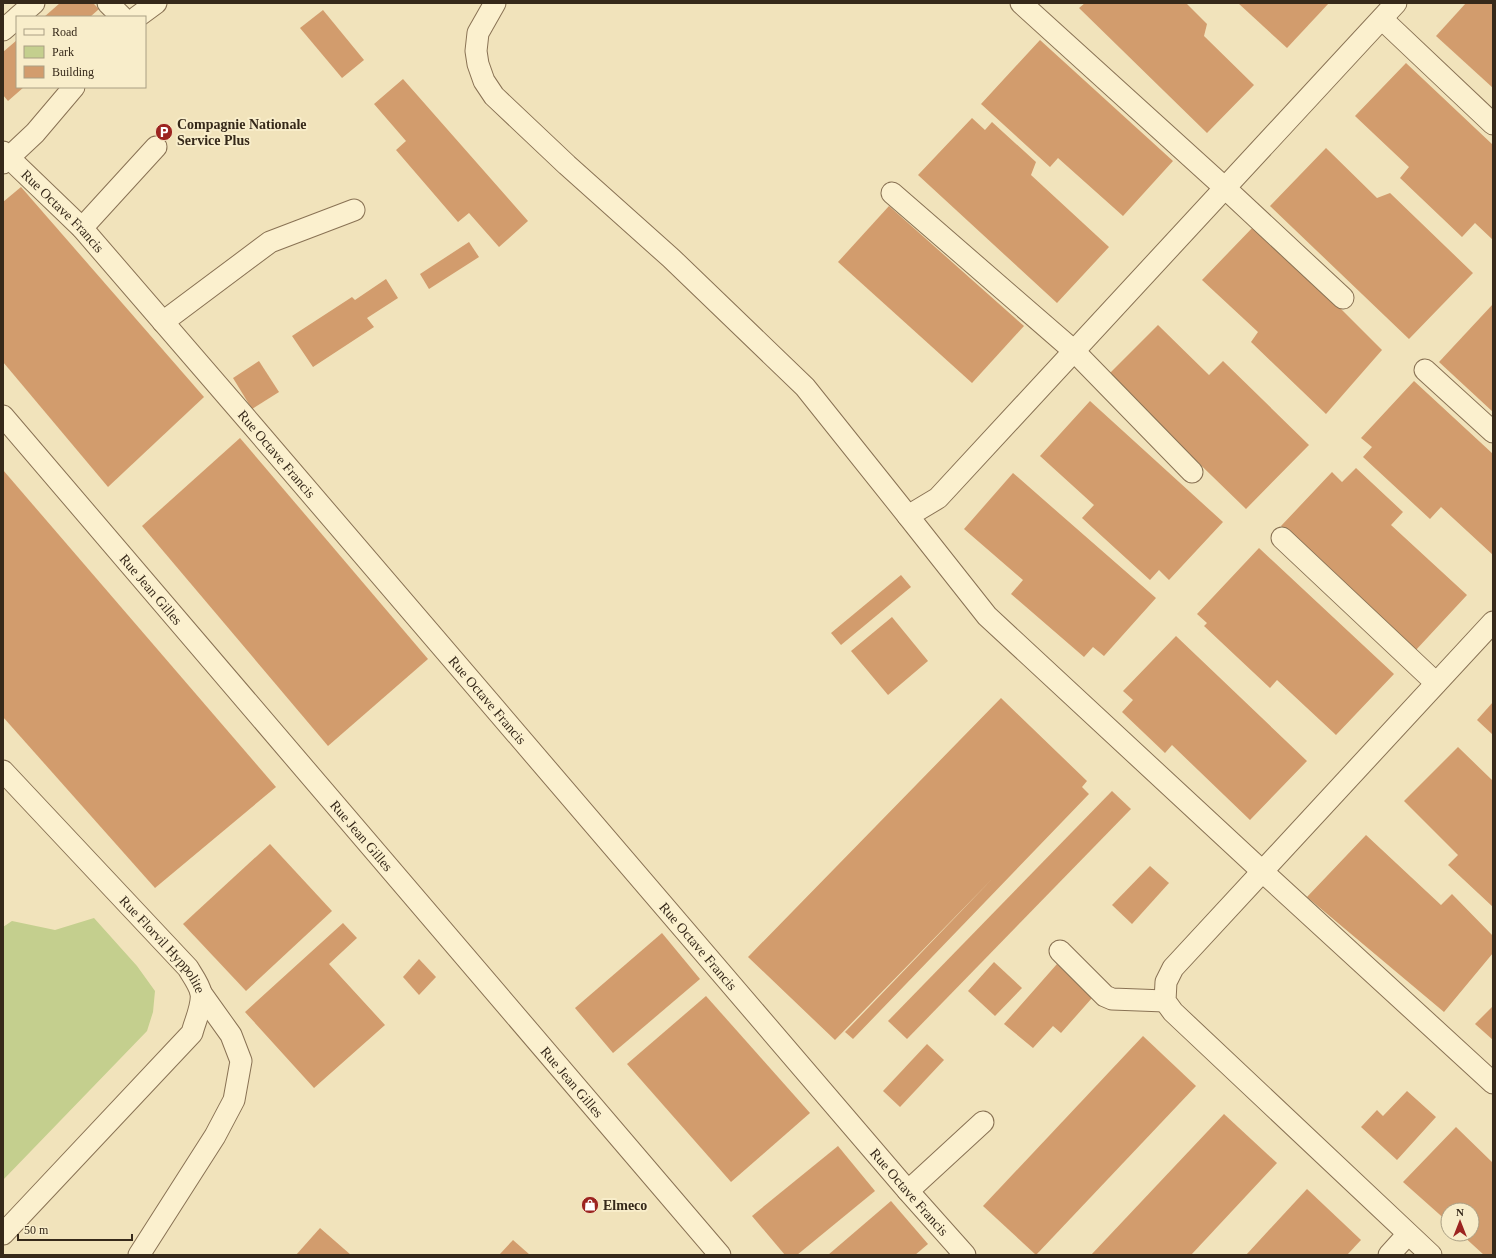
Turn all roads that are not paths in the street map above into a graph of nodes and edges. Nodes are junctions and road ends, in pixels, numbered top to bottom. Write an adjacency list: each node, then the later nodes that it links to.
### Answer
1 (34, 3): 7 (street)
2 (108, 3): 8 (street)
3 (156, 3): 9 (street)
4 (494, 3): 28 (street)
5 (1021, 3): 17 (street)
6 (1396, 3): 10 (street)
7 (19, 16)
8 (121, 16)
9 (138, 16)
10 (1382, 18): 14 (street); 17 (street)
11 (16, 19): 12 (street)
12 (3, 30)
13 (73, 88): 16 (street)
14 (1493, 124)
15 (156, 147): 20 (street)
16 (5, 158): 20 (street, Rue Octave Francis)
17 (1225, 188): 21 (street); 23 (street)
18 (892, 193): 23 (street)
19 (354, 210): 22 (street)
20 (82, 228): 22 (street, Rue Octave Francis)
21 (1343, 298)
22 (163, 322): 39 (street, Rue Octave Francis)
23 (1074, 351): 27 (street); 28 (street)
24 (1425, 370): 26 (street)
25 (3, 416): 43 (street, Rue Jean Gilles)
26 (1493, 432)
27 (1192, 472)
28 (908, 516): 33 (street)
29 (1282, 538): 31 (street)
30 (1493, 622): 31 (street)
31 (1436, 683): 33 (street)
32 (3, 771): 35 (street, Rue Florvil Hyppolite)
33 (1263, 872): 36 (street); 37 (street)
34 (1060, 951): 36 (street)
35 (201, 993): 40 (street, Rue Florvil Hyppolite); 42 (street)
36 (1165, 1001): 41 (street)
37 (1493, 1083)
38 (983, 1122): 39 (street)
39 (908, 1191): 44 (street, Rue Octave Francis)
40 (3, 1234)
41 (1408, 1234): 45 (street); 46 (street)
42 (139, 1255)
43 (720, 1255)
44 (965, 1255)
45 (1389, 1255)
46 (1431, 1255)

